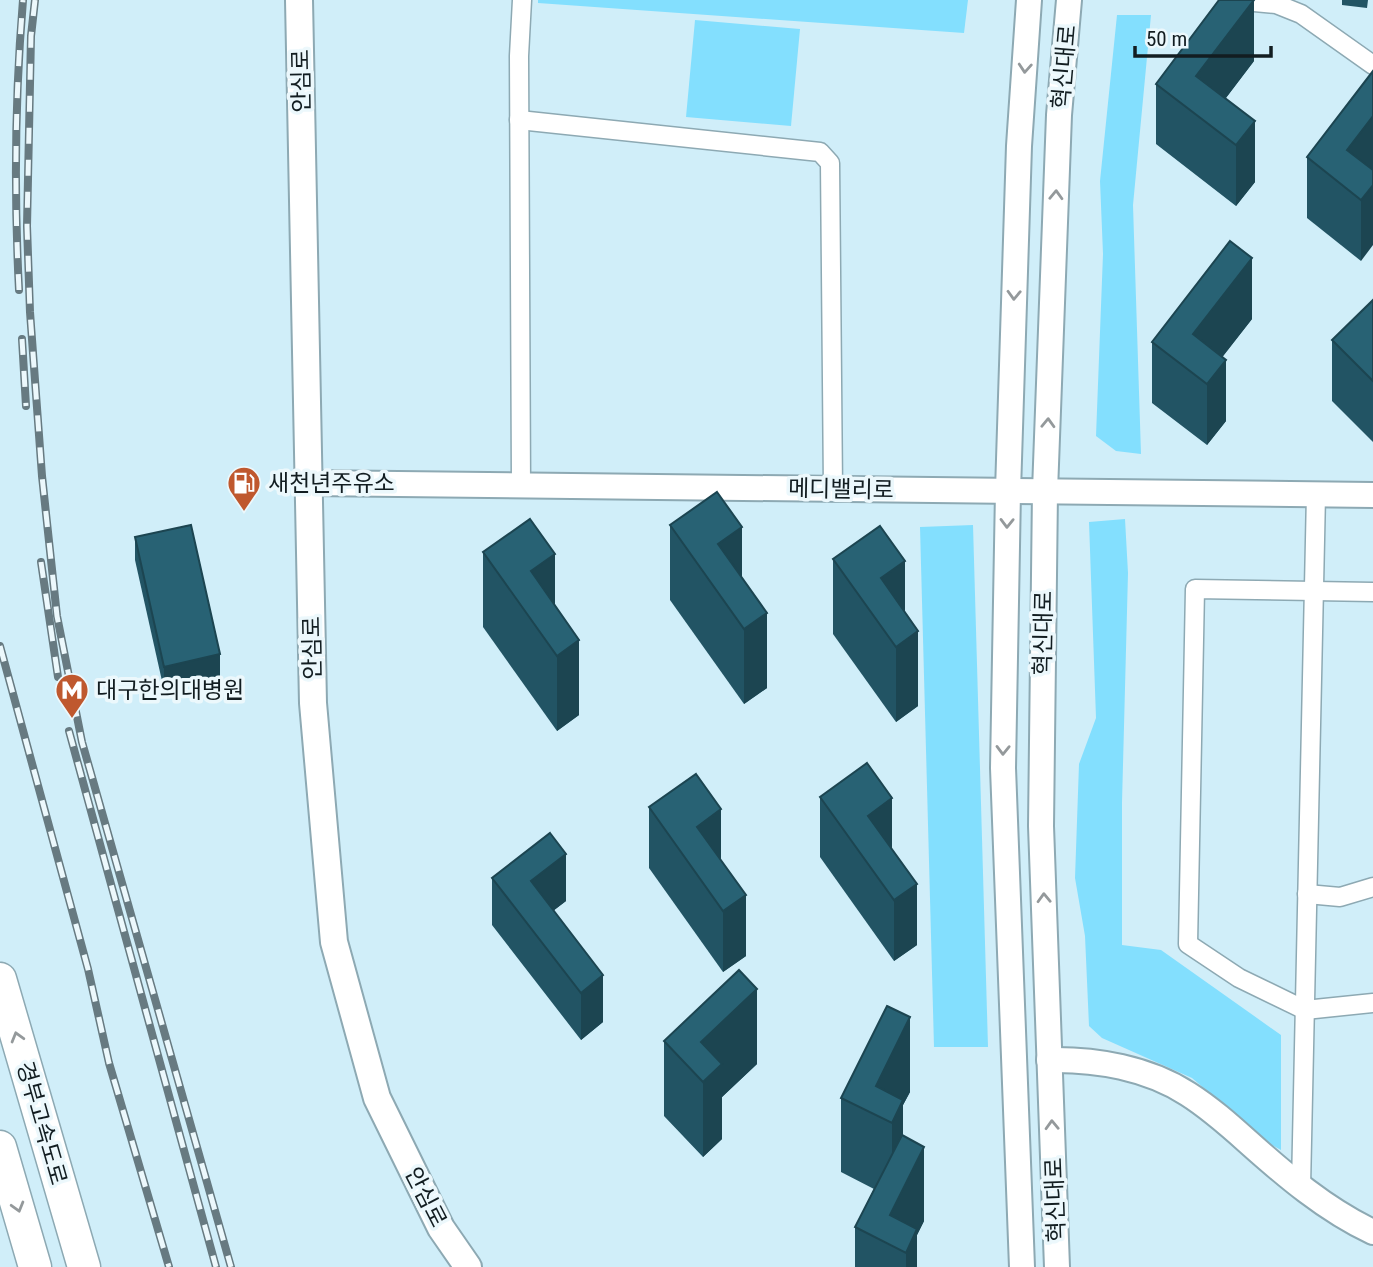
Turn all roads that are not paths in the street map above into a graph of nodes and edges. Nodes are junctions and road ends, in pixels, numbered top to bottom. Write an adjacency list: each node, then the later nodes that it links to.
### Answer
1 (299, 0): 8 (main road, 안심로)
2 (522, 0): 7 (street)
3 (1030, 0): 11 (main road, one-way to 11)
4 (1069, 0): 12 (main road, 혁신대로, one-way to 4)
5 (1233, 0): 6 (street)
6 (1373, 65)
7 (519, 120): 9 (street); 10 (street)
8 (309, 483): 9 (main road, 메디밸리로); 28 (main road, 안심로)
9 (521, 485): 10 (main road, 메디밸리로)
10 (833, 489): 11 (main road, 메디밸리로)
11 (1008, 491): 12 (main road, 메디밸리로); 29 (main road, one-way to 29)
12 (1045, 491): 13 (main road, 메디밸리로); 22 (main road, 혁신대로, one-way to 12)
13 (1316, 494): 14 (main road, 메디밸리로); 15 (street)
14 (1373, 495)
15 (1315, 590): 16 (street); 18 (street); 21 (street)
16 (1373, 592)
17 (1373, 887): 18 (street)
18 (1307, 894): 21 (street)
19 (0, 979): 27 (highway, 경부고속도로, one-way to 19)
20 (1373, 1003): 21 (street)
21 (1305, 1010): 24 (street)
22 (1049, 1060): 24 (main road); 30 (main road, 혁신대로, one-way to 22)
23 (0, 1147): 26 (highway, 경부고속도로, one-way to 26)
24 (1301, 1187): 25 (main road)
25 (1373, 1232)
26 (35, 1267)
27 (84, 1267)
28 (468, 1267)
29 (1022, 1267)
30 (1057, 1267)

